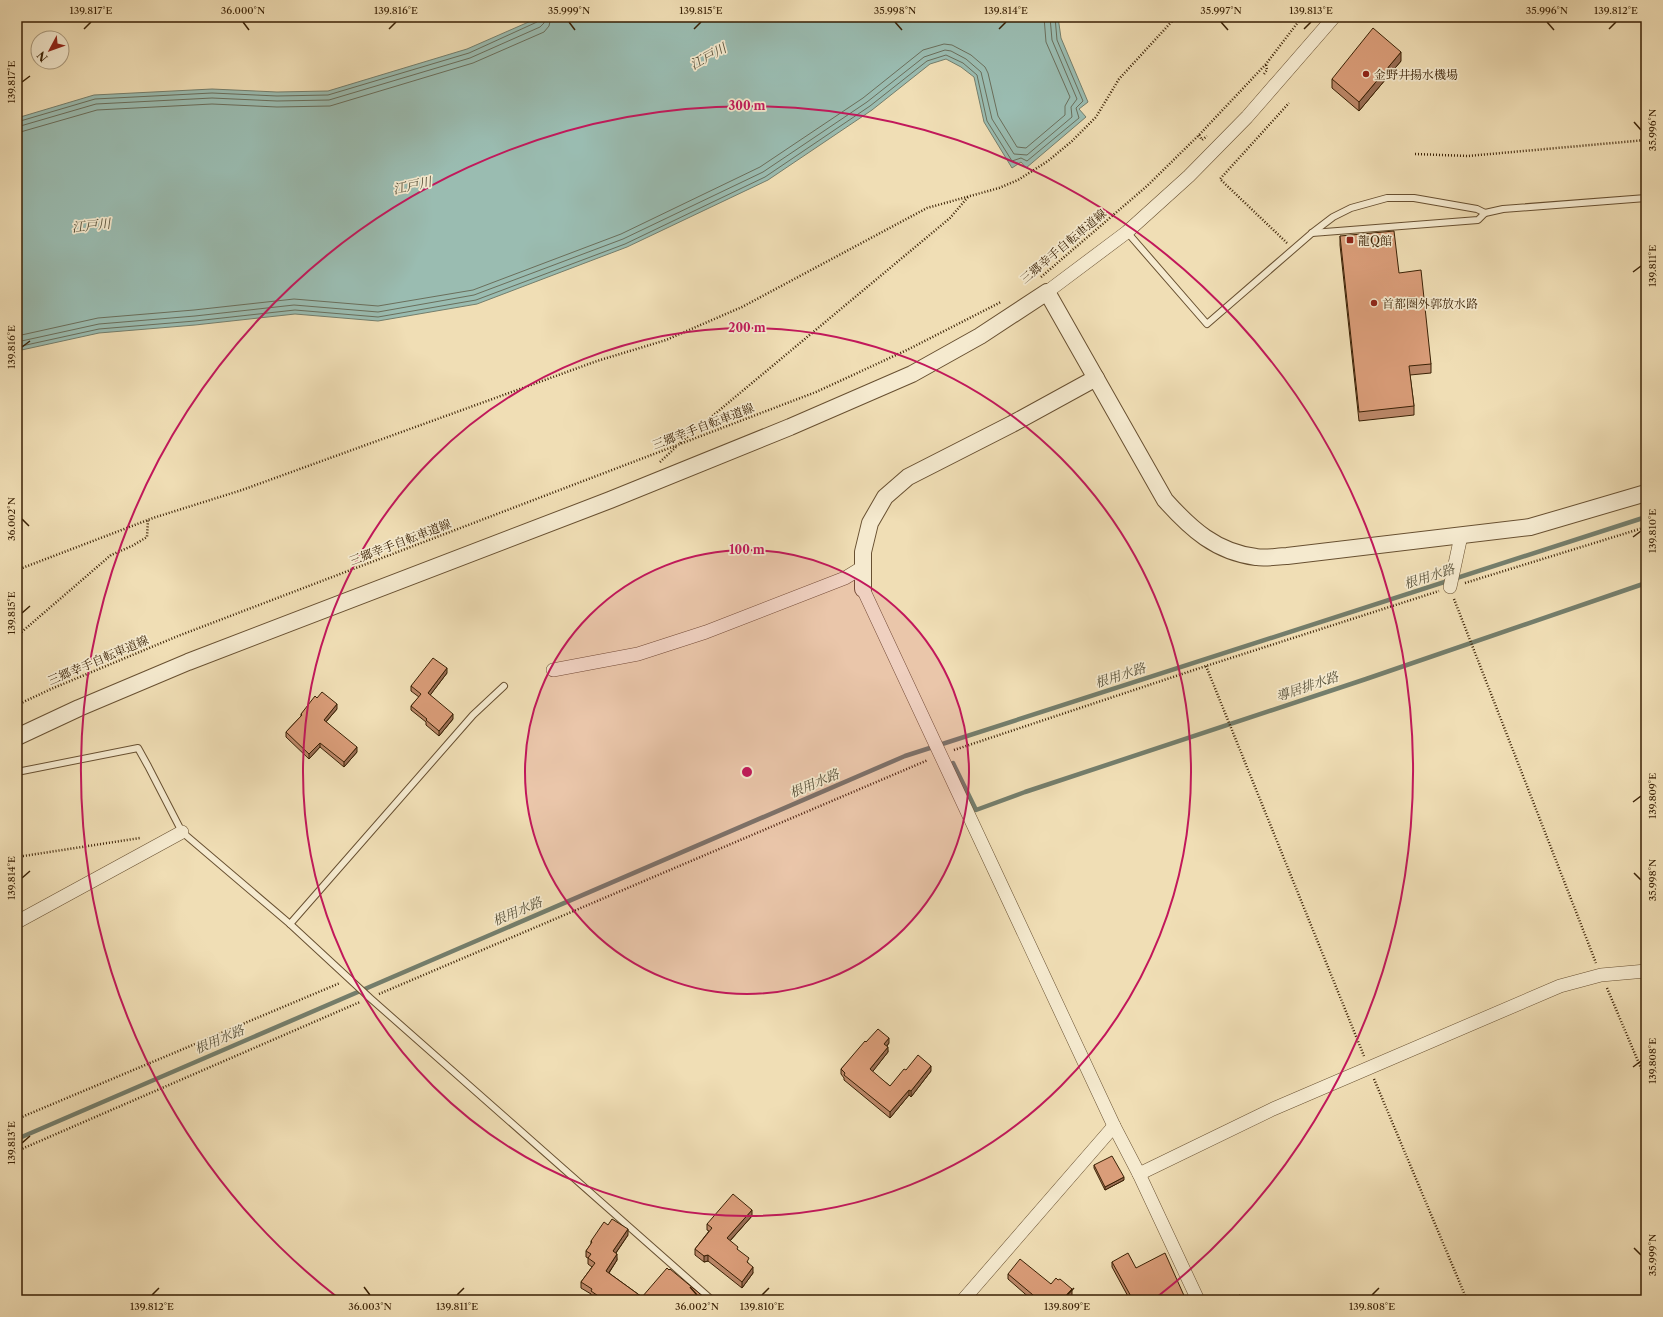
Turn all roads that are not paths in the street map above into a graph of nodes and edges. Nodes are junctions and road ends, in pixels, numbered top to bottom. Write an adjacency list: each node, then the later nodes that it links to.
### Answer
1 (1334, 17): 4 (street)
2 (1646, 198): 3 (lane)
3 (1485, 213): 5 (lane); 5 (lane)
4 (1128, 232): 5 (lane); 6 (street)
5 (1312, 233)
6 (1043, 286): 7 (street); 15 (street)
7 (1096, 378): 9 (street); 10 (street)
8 (1646, 493): 9 (street)
9 (1461, 536): 11 (street)
10 (863, 567): 12 (street); 13 (street)
11 (1450, 587)
12 (863, 589): 21 (street)
13 (553, 670)
14 (504, 686): 19 (lane)
15 (17, 736)
16 (17, 772): 17 (lane)
17 (182, 832): 18 (street); 19 (lane)
18 (17, 922)
19 (290, 924): 23 (lane)
20 (1646, 971): 22 (street)
21 (1114, 1126): 22 (street); 24 (street)
22 (1139, 1174): 25 (street)
23 (712, 1300)
24 (963, 1300)
25 (1198, 1300)

